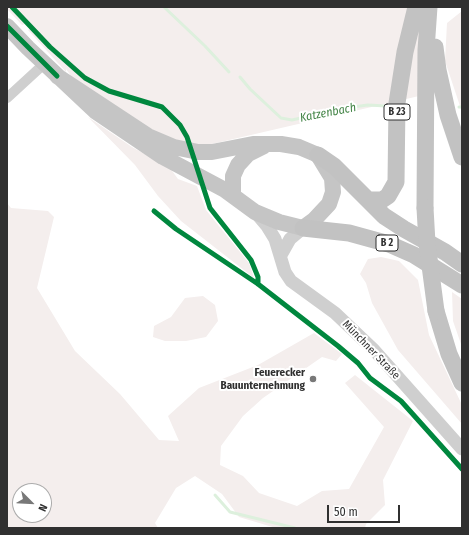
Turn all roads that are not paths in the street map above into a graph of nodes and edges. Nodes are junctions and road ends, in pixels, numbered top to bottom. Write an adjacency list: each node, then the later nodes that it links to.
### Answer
1 (424, 10): 8 (highway); 10 (highway, B 23); 16 (highway, B 23, bridge)
2 (7, 26): 3 (main road, B 2)
3 (44, 64): 4 (street); 6 (main road, B 2)
4 (7, 98)
5 (267, 145): 6 (main road, B 2); 7 (main road, B 2); 9 (main road, B 2)
6 (169, 152): 9 (main road, B 2)
7 (318, 155): 10 (highway, B 2); 12 (main road)
8 (462, 157)
9 (233, 195): 11 (main road, B 2)
10 (368, 200): 14 (highway, B 2)
11 (255, 212): 12 (main road, B 2); 13 (street, Münchner Straße)
12 (303, 228): 13 (street); 15 (highway, B 2)
13 (281, 255): 17 (street, Münchner Straße)
14 (462, 264)
15 (462, 284)
16 (462, 382)
17 (462, 449)

